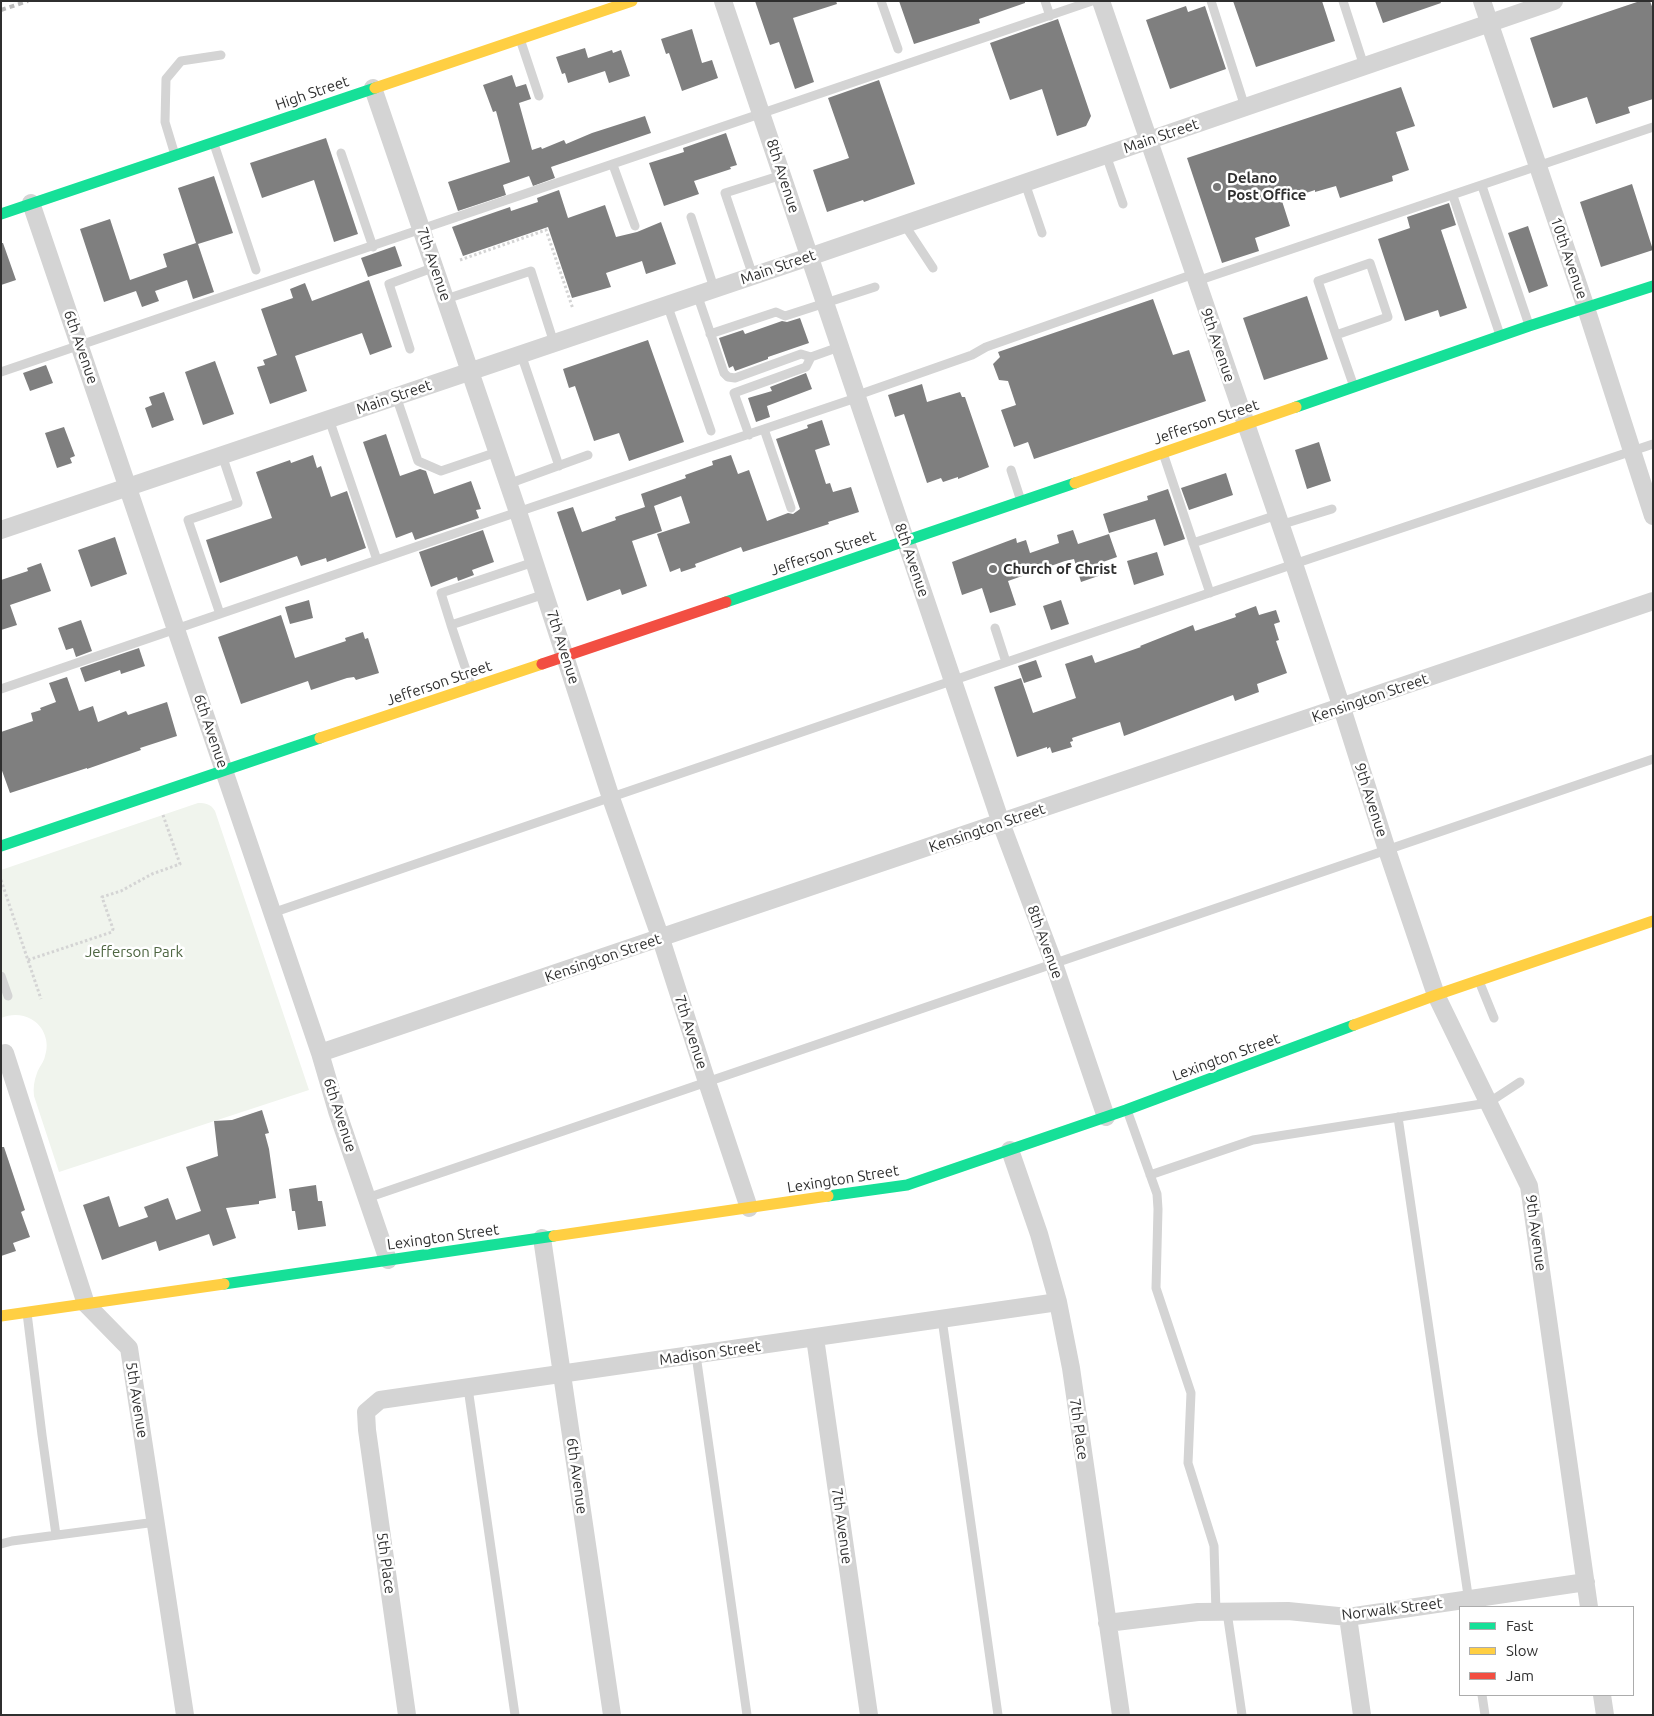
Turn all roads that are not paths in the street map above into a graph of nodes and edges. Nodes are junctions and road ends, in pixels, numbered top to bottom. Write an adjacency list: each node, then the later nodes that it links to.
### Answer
1 (632, 1): 13 (street, High Street)
2 (723, 1): 20 (street, 8th Avenue)
3 (881, 1): 14 (lane)
4 (1045, 1): 11 (lane)
5 (1092, 1): 11 (lane)
6 (1101, 1): 22 (street, 9th Avenue)
7 (1210, 1): 19 (lane)
8 (1343, 1): 16 (lane)
9 (1482, 1): 12 (street, 10th Avenue)
10 (1554, 1): 12 (street, Main Street)
11 (1050, 16): 20 (lane)
12 (1489, 23): 16 (street, Main Street); 28 (street, 10th Avenue)
13 (520, 39): 17 (street, High Street); 18 (lane)
14 (898, 49)
15 (221, 54): 25 (lane)
16 (1364, 66): 19 (street, Main Street)
17 (374, 88): 23 (street, High Street); 39 (street, 7th Avenue)
18 (539, 96)
19 (1245, 107): 22 (street, Main Street)
20 (761, 113): 27 (lane); 29 (street, 8th Avenue)
21 (1653, 127): 28 (lane)
22 (1149, 141): 26 (street, Main Street); 47 (street, 9th Avenue)
23 (213, 142): 25 (street, High Street); 45 (lane)
24 (341, 153): 41 (lane)
25 (176, 155): 33 (street, High Street)
26 (1106, 155): 30 (street, Main Street); 34 (lane)
27 (613, 165): 38 (lane); 39 (lane)
28 (1538, 167): 31 (lane); 55 (street, 10th Avenue)
29 (782, 175): 42 (street, 8th Avenue); 46 (lane)
30 (1025, 183): 37 (street, Main Street); 40 (lane)
31 (1482, 186): 32 (lane); 56 (lane)
32 (1453, 196): 47 (lane); 59 (lane)
33 (31, 203): 35 (street, High Street); 61 (street, 6th Avenue)
34 (1122, 204)
35 (1, 214)
36 (691, 217): 50 (lane)
37 (904, 224): 42 (street, Main Street); 44 (lane)
38 (634, 226)
39 (422, 230): 41 (lane); 43 (street, 7th Avenue)
40 (1042, 233)
41 (372, 247): 61 (lane)
42 (809, 257): 46 (street, Main Street); 53 (street, 8th Avenue)
43 (435, 267): 52 (street, 7th Avenue); 63 (lane)
44 (933, 268)
45 (256, 270)
46 (753, 276): 50 (street, Main Street)
47 (1196, 278): 70 (lane); 72 (street, 9th Avenue)
48 (1653, 286): 55 (street, Jefferson Street)
49 (875, 287): 53 (lane)
50 (714, 288): 51 (street, Main Street)
51 (697, 294): 54 (street, Main Street); 57 (lane)
52 (446, 299): 60 (lane); 66 (street, 7th Avenue)
53 (825, 303): 57 (lane); 62 (street, 8th Avenue)
54 (666, 304): 60 (street, Main Street); 74 (lane)
55 (1586, 308): 56 (street, Jefferson Street); 77 (street, 10th Avenue)
56 (1529, 326): 59 (street, Jefferson Street)
57 (710, 334): 65 (lane)
58 (1336, 335): 58 (lane); 68 (lane)
59 (1501, 337): 68 (street, Jefferson Street)
60 (554, 343): 64 (street, Main Street)
61 (80, 346): 67 (lane); 85 (street, 6th Avenue)
62 (840, 347): 65 (lane); 70 (street, 8th Avenue)
63 (410, 349)
64 (521, 354): 66 (street, Main Street); 82 (lane)
65 (811, 357): 75 (lane)
66 (470, 371): 69 (street, Main Street); 78 (street, 7th Avenue)
67 (1, 372)
68 (1354, 386): 72 (street, Jefferson Street)
69 (396, 396): 71 (street, Main Street); 78 (lane)
70 (856, 397): 73 (lane); 93 (street, 8th Avenue)
71 (329, 419): 80 (street, Main Street); 95 (lane)
72 (1245, 424): 79 (street, Jefferson Street); 91 (street, 9th Avenue)
73 (764, 430): 75 (lane); 87 (lane)
74 (711, 431)
75 (749, 435): 89 (lane)
76 (1653, 444): 77 (lane)
77 (1631, 451): 90 (street, 10th Avenue); 97 (lane)
78 (497, 452): 84 (street, 7th Avenue)
79 (1163, 453): 86 (street, Jefferson Street); 94 (lane)
80 (222, 455): 85 (street, Main Street); 101 (lane)
81 (588, 455): 82 (lane)
82 (559, 466): 84 (lane)
83 (1011, 470): 86 (lane)
84 (508, 484): 89 (street, 7th Avenue)
85 (129, 486): 92 (street, Main Street); 103 (street, 6th Avenue)
86 (1021, 501): 93 (street, Jefferson Street)
87 (791, 508)
88 (1332, 509): 91 (lane)
89 (518, 512): 95 (lane); 96 (street, 7th Avenue)
90 (1653, 516)
91 (1278, 520): 94 (lane); 97 (street, 9th Avenue)
92 (1, 530)
93 (906, 541): 105 (street, Jefferson Street); 107 (street, 8th Avenue)
94 (1193, 543): 98 (lane)
95 (377, 560): 101 (lane)
96 (534, 562): 99 (street, 7th Avenue); 102 (lane)
97 (1294, 564): 98 (lane); 110 (street, 9th Avenue)
98 (1210, 592): 106 (lane)
99 (545, 594): 102 (lane); 105 (street, 7th Avenue)
100 (1653, 601): 110 (street, Kensington Street)
101 (220, 614): 103 (lane)
102 (451, 625): 108 (lane)
103 (176, 628): 109 (lane); 112 (street, 6th Avenue)
104 (995, 628): 106 (lane)
105 (566, 656): 108 (street, Jefferson Street); 113 (street, 7th Avenue)
106 (1006, 662): 107 (lane)
107 (952, 681): 113 (lane); 114 (street, 8th Avenue)
108 (472, 688): 112 (street, Jefferson Street)
109 (1, 689)
110 (1342, 708): 114 (street, Kensington Street); 116 (street, 9th Avenue)
111 (1653, 759): 116 (lane)
112 (224, 771): 115 (street, Jefferson Street); 117 (street, 6th Avenue)
113 (610, 798): 117 (lane); 119 (street, 7th Avenue)
114 (1001, 823): 119 (street, Kensington Street); 120 (street, 8th Avenue)
115 (1, 846)
116 (1387, 850): 120 (lane); 123 (street, 9th Avenue)
117 (272, 913): 127 (street, 6th Avenue)
118 (1653, 921): 122 (street, Lexington Street)
119 (661, 939): 127 (street, Kensington Street); 128 (street, 7th Avenue)
120 (1054, 964): 128 (lane); 132 (street, 8th Avenue)
121 (1, 976): 124 (lane)
122 (1479, 981): 123 (street, Lexington Street); 125 (lane)
123 (1436, 995): 130 (street, 9th Avenue); 131 (street, Lexington Street)
124 (8, 996)
125 (1494, 1018)
126 (5, 1053): 141 (street, 5th Avenue)
127 (320, 1054): 136 (street, 6th Avenue)
128 (707, 1082): 136 (lane); 137 (street, 7th Avenue)
129 (1520, 1082): 130 (lane)
130 (1488, 1103): 133 (lane); 153 (street, 9th Avenue)
131 (1126, 1110): 132 (street, Lexington Street); 135 (lane)
132 (1106, 1117): 134 (street, Lexington Street)
133 (1398, 1118): 135 (lane); 154 (lane)
134 (1010, 1150): 137 (street, Lexington Street); 140 (street, 7th Place)
135 (1150, 1175): 156 (lane)
136 (367, 1198): 139 (street, 6th Avenue)
137 (750, 1208): 138 (street, Lexington Street)
138 (542, 1238): 139 (street, Lexington Street); 147 (street, 6th Avenue)
139 (388, 1260): 141 (street, Lexington Street)
140 (1058, 1302): 144 (street, Madison Street); 158 (street, 7th Place)
141 (86, 1304): 142 (street, Lexington Street); 150 (street, 5th Avenue)
142 (27, 1312): 143 (street, Lexington Street); 151 (lane)
143 (1, 1316)
144 (942, 1319): 145 (street, Madison Street); 167 (lane)
145 (815, 1338): 146 (street, Madison Street); 166 (street, 7th Avenue)
146 (696, 1355): 147 (street, Madison Street); 165 (lane)
147 (562, 1374): 148 (street, Madison Street); 164 (street, 6th Avenue)
148 (468, 1388): 149 (street, Madison Street); 163 (lane)
149 (366, 1412): 162 (street, 5th Place)
150 (156, 1522): 151 (lane); 161 (street, 5th Avenue)
151 (56, 1535): 152 (lane)
152 (1, 1544)
153 (1586, 1582): 154 (street, Norwalk Street); 155 (street, 9th Avenue)
154 (1469, 1603): 157 (street, Norwalk Street)
155 (1589, 1606)
156 (1222, 1612): 157 (street, Norwalk Street); 158 (street, Norwalk Street); 169 (lane)
157 (1348, 1617): 170 (street)
158 (1107, 1623): 168 (street, 7th Place)
159 (1482, 1696): 171 (lane)
160 (1602, 1696): 172 (street)
161 (185, 1715)
162 (407, 1715)
163 (515, 1715)
164 (612, 1715)
165 (747, 1715)
166 (869, 1715)
167 (998, 1715)
168 (1121, 1715)
169 (1242, 1715)
170 (1362, 1715)
171 (1485, 1715)
172 (1605, 1715)

